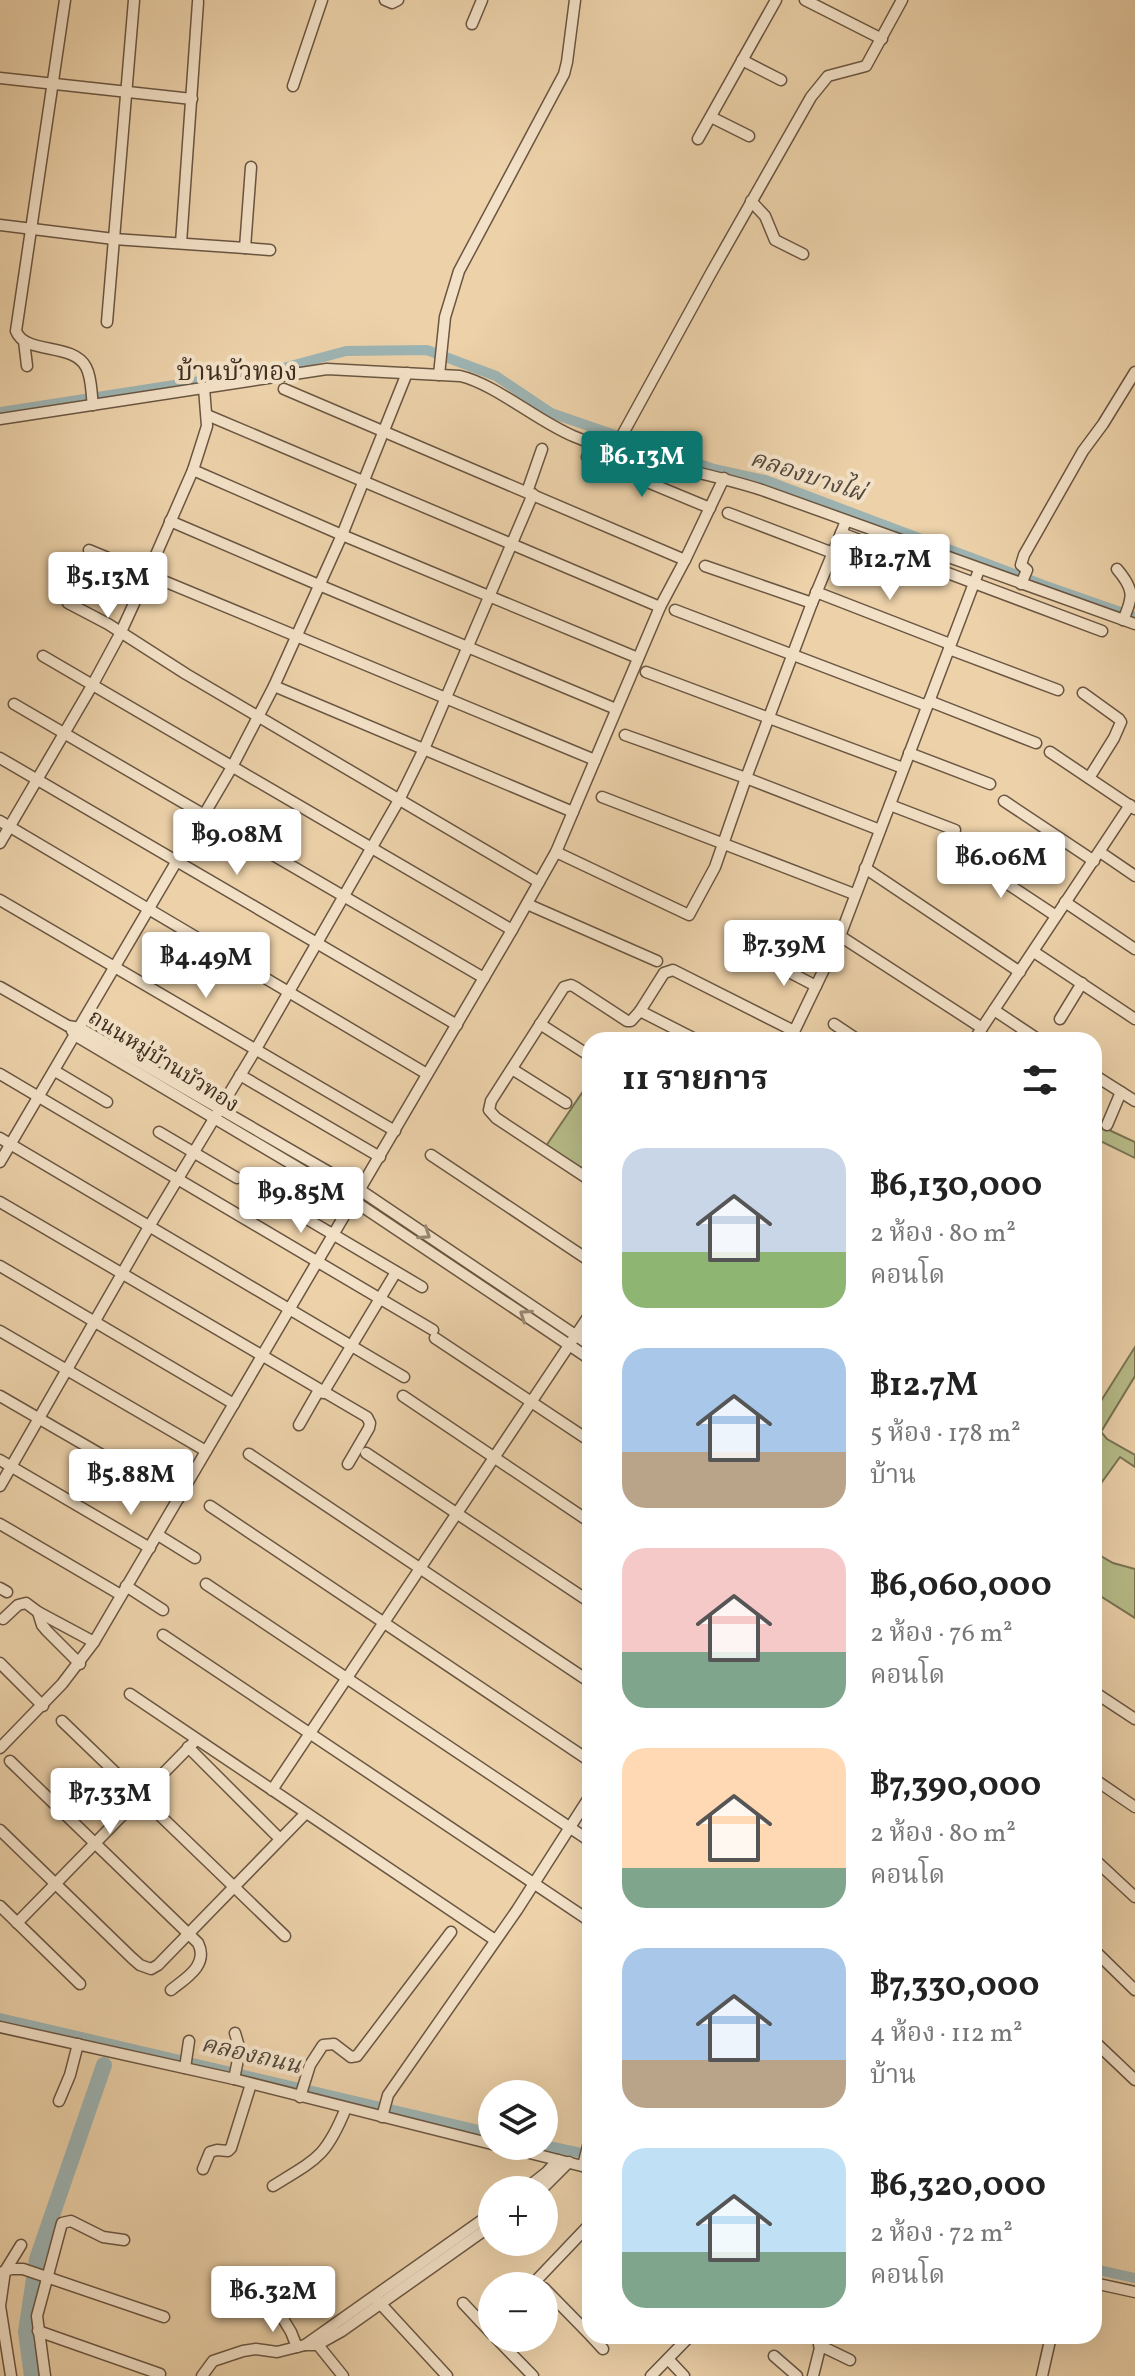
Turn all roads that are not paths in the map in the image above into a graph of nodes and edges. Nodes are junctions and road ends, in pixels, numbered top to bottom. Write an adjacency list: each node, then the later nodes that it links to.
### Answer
1 (65, 0): 17 (street)
2 (134, 0): 19 (street)
3 (322, 0): 18 (street)
4 (385, 0): 5 (street)
5 (398, 0)
6 (482, 0): 12 (street)
7 (575, 0): 38 (street)
8 (776, 0): 14 (street)
9 (805, 0): 13 (street)
10 (902, 0): 13 (street)
11 (198, 2): 20 (street)
12 (472, 24)
13 (882, 39): 25 (street)
14 (742, 60): 16 (street); 21 (street)
15 (0, 78): 17 (street)
16 (781, 80)
17 (53, 85): 19 (street); 27 (street)
18 (293, 86)
19 (126, 93): 20 (street); 28 (street)
20 (192, 99): 29 (street)
21 (711, 117): 22 (street); 23 (street)
22 (749, 136)
23 (698, 139)
24 (251, 167): 30 (street)
25 (751, 201): 32 (street); 45 (street)
26 (0, 225): 27 (street)
27 (30, 230): 28 (street); 34 (street)
28 (114, 239): 29 (street); 33 (street)
29 (181, 243): 30 (street)
30 (245, 248): 31 (street)
31 (270, 250)
32 (803, 254)
33 (107, 322)
34 (24, 341): 35 (street); 41 (street)
35 (27, 366)
36 (1135, 372): 66 (street)
37 (407, 373): 38 (street); 39 (street); 44 (street)
38 (439, 375): 45 (street)
39 (204, 388): 41 (street); 42 (street)
40 (284, 389): 44 (street)
41 (93, 402): 43 (street)
42 (207, 415): 48 (street); 50 (street)
43 (0, 419)
44 (383, 431): 50 (street); 51 (street)
45 (616, 447): 49 (street)
46 (542, 449): 51 (street)
47 (587, 457): 52 (street)
48 (193, 470): 54 (street); 57 (street)
49 (724, 478): 52 (street); 55 (street)
50 (364, 483): 57 (street); 58 (street)
51 (530, 493): 58 (street); 61 (street)
52 (710, 508): 61 (street)
53 (728, 513): 60 (street)
54 (170, 521): 65 (street); 68 (street)
55 (846, 521): 56 (street); 64 (street)
56 (841, 533): 60 (street); 67 (street)
57 (342, 535): 68 (street); 70 (street)
58 (512, 546): 70 (street); 73 (street)
59 (89, 550): 65 (street)
60 (833, 553): 69 (street)
61 (685, 560): 73 (street)
62 (705, 566): 72 (street)
63 (1117, 569): 75 (street)
64 (979, 570): 66 (street); 67 (street)
65 (148, 573): 78 (street); 79 (street)
66 (1023, 578): 75 (street)
67 (974, 581): 77 (street); 80 (street)
68 (319, 585): 79 (street); 81 (street)
69 (816, 592): 72 (street); 80 (street)
70 (489, 596): 81 (street); 84 (street)
71 (68, 603): 78 (street)
72 (812, 603): 82 (street)
73 (660, 607): 84 (street)
74 (675, 610): 82 (street)
75 (1124, 617): 76 (street)
76 (1135, 624)
77 (1102, 631)
78 (120, 634): 86 (street); 94 (street)
79 (296, 635): 87 (street); 90 (street)
80 (950, 646): 88 (street); 91 (street)
81 (468, 648): 90 (street); 93 (street)
82 (794, 655): 91 (street); 95 (street)
83 (43, 656): 86 (street)
84 (638, 658): 93 (street)
85 (646, 672): 95 (street)
86 (93, 684): 96 (street); 104 (street)
87 (274, 686): 94 (street); 99 (street)
88 (1058, 690)
89 (1083, 693): 107 (street)
90 (446, 698): 99 (street); 103 (street)
91 (928, 703): 98 (street); 101 (street)
92 (14, 704): 96 (street)
93 (616, 709): 103 (street)
94 (259, 717): 104 (street); 111 (street)
95 (769, 717): 105 (street); 106 (street)
96 (65, 731): 108 (street); 116 (street)
97 (625, 735): 106 (street)
98 (1036, 743)
99 (424, 749): 111 (street); 115 (street)
100 (1050, 752): 107 (street)
101 (909, 753): 105 (street); 109 (street)
102 (0, 758): 108 (street)
103 (595, 760): 115 (street)
104 (232, 767): 116 (street); 122 (street)
105 (903, 768): 113 (street)
106 (746, 778): 118 (street); 121 (street)
107 (1089, 778): 114 (street)
108 (35, 779): 117 (street); 126 (street)
109 (990, 784)
110 (602, 797): 121 (street)
111 (399, 800): 122 (street); 129 (street)
112 (1004, 801): 125 (street)
113 (890, 805): 118 (street); 119 (street)
114 (1132, 807): 125 (street)
115 (573, 812): 123 (street)
116 (204, 815): 126 (street); 131 (street)
117 (5, 824): 120 (street); 135 (street)
118 (880, 830): 127 (street)
119 (955, 830)
120 (0, 843)
121 (723, 844): 123 (street); 130 (street)
122 (371, 847): 131 (street); 137 (street)
123 (556, 852): 129 (street)
124 (964, 855): 136 (street)
125 (1097, 857): 128 (street); 133 (street)
126 (177, 861): 135 (street); 139 (street)
127 (865, 868): 130 (street); 145 (street)
128 (1135, 876)
129 (539, 882): 134 (street)
130 (854, 894): 138 (street)
131 (345, 896): 139 (street); 146 (street)
132 (0, 900): 144 (street)
133 (1065, 902): 136 (street); 140 (street)
134 (527, 904): 137 (street); 142 (street)
135 (148, 909): 144 (street); 150 (street)
136 (1056, 916): 141 (street)
137 (512, 930): 146 (street)
138 (840, 936): 148 (street); 158 (street)
139 (315, 944): 150 (street); 157 (street)
140 (1135, 949)
141 (1034, 952): 145 (street); 147 (street)
142 (657, 961)
143 (768, 961): 148 (street)
144 (115, 967): 160 (street); 168 (street)
145 (1020, 972): 151 (street)
146 (484, 978): 157 (street)
147 (1082, 983): 153 (street); 154 (street)
148 (816, 986): 163 (street)
149 (0, 987): 160 (street, ถนนหมู่บ้านบัวทอง)
150 (288, 991): 168 (street); 173 (street)
151 (994, 1010): 158 (street); 159 (street)
152 (640, 1011): 155 (street); 161 (street); 162 (street)
153 (1060, 1019)
154 (1135, 1019)
155 (540, 1024): 169 (street); 170 (street)
156 (834, 1024): 164 (street)
157 (457, 1025): 173 (street)
158 (982, 1028): 165 (street)
159 (1019, 1028): 166 (street); 167 (street)
160 (75, 1030): 171 (street); 181 (street, ถนนหมู่บ้านบัวทอง)
161 (681, 1032)
162 (785, 1032)
163 (794, 1032)
164 (846, 1032)
165 (979, 1032)
166 (1017, 1032)
167 (1026, 1032)
168 (256, 1049): 174 (street); 183 (street)
169 (582, 1051)
170 (512, 1069): 180 (street); 191 (street)
171 (55, 1071): 177 (street); 179 (street)
172 (0, 1074): 177 (street)
173 (427, 1074): 183 (street)
174 (240, 1075): 181 (street); 189 (street)
175 (1102, 1080): 176 (street)
176 (1121, 1092): 178 (street); 182 (street)
177 (40, 1097): 186 (street); 193 (street)
178 (1135, 1101)
179 (107, 1102)
180 (566, 1103)
181 (216, 1113): 187 (street); 194 (street, ถนนหมู่บ้านบัวทอง); 195 (street, ถนนหมู่บ้านบัวทอง)
182 (1107, 1125)
183 (395, 1131): 189 (street)
184 (159, 1132): 187 (street)
185 (0, 1138): 186 (street)
186 (10, 1144): 190 (street); 198 (street)
187 (193, 1153): 192 (street); 193 (street)
188 (431, 1155): 200 (street)
189 (380, 1157): 194 (street)
190 (0, 1162)
191 (582, 1175)
192 (237, 1178)
193 (178, 1179): 198 (street); 201 (street)
194 (360, 1190): 195 (street); 211 (street, ถนนหมู่บ้านบัวทอง, one-way to 211)
195 (354, 1201): 199 (street); 211 (street, ถนนหมู่บ้านบัวทอง, one-way to 195)
196 (0, 1202): 204 (street)
197 (285, 1206): 199 (street)
198 (150, 1225): 204 (street); 207 (street)
199 (334, 1234): 201 (street); 203 (street)
200 (582, 1256)
201 (318, 1262): 206 (street); 207 (street)
202 (0, 1266): 208 (street)
203 (396, 1272): 205 (street); 206 (street)
204 (122, 1275): 208 (street); 215 (street)
205 (422, 1287)
206 (380, 1298): 213 (street); 221 (street)
207 (290, 1309): 213 (street); 215 (street)
208 (95, 1323): 216 (street); 222 (street)
209 (582, 1326): 211 (street)
210 (0, 1331): 216 (street)
211 (573, 1340): 212 (street, ถนนหมู่บ้านบัวทอง); 214 (street, ถนนหมู่บ้านบัวทอง); 221 (street)
212 (582, 1343)
213 (353, 1347): 217 (street); 218 (street)
214 (582, 1350)
215 (261, 1357): 218 (street); 222 (street)
216 (66, 1370): 223 (street); 226 (street)
217 (404, 1377)
218 (321, 1391): 224 (street); 231 (street)
219 (0, 1396): 223 (street)
220 (403, 1396): 229 (street)
221 (533, 1403): 225 (street); 229 (street)
222 (234, 1404): 226 (street)
223 (38, 1418): 232 (street); 234 (street)
224 (299, 1425)
225 (582, 1436)
226 (206, 1451): 234 (street)
227 (366, 1453): 236 (street)
228 (249, 1454): 242 (street)
229 (496, 1457): 236 (street); 237 (street)
230 (0, 1460): 232 (street)
231 (348, 1464)
232 (12, 1467): 233 (street); 240 (street)
233 (0, 1486)
234 (178, 1499): 239 (street)
235 (210, 1506): 249 (street)
236 (458, 1513): 242 (street); 245 (street)
237 (582, 1516)
238 (0, 1524): 244 (street)
239 (158, 1535): 240 (street); 241 (street)
240 (150, 1548): 244 (street)
241 (195, 1558)
242 (421, 1569): 249 (street); 254 (street)
243 (206, 1584): 255 (street)
244 (124, 1590): 246 (street); 251 (street)
245 (582, 1597)
246 (163, 1610)
247 (38, 1612): 248 (street); 251 (street); 253 (street)
248 (3, 1619)
249 (384, 1623): 255 (street); 264 (street)
250 (163, 1635): 261 (street)
251 (94, 1642): 253 (street)
252 (0, 1663): 258 (street)
253 (80, 1664): 258 (street)
254 (582, 1677)
255 (347, 1678): 261 (street); 272 (street)
256 (130, 1694): 262 (street)
257 (1102, 1697): 259 (street)
258 (43, 1706): 263 (street)
259 (1135, 1719)
260 (62, 1721): 268 (street)
261 (311, 1734): 267 (street); 278 (street)
262 (192, 1744): 267 (street); 268 (street); 275 (street)
263 (1, 1746)
264 (582, 1756)
265 (10, 1761): 276 (street)
266 (1102, 1784): 269 (street)
267 (272, 1790): 271 (street)
268 (140, 1796): 276 (street); 280 (street)
269 (1135, 1807)
270 (582, 1808): 272 (street)
271 (305, 1814): 275 (street); 288 (street)
272 (569, 1827): 274 (street); 278 (street)
273 (0, 1830): 279 (street)
274 (582, 1836)
275 (280, 1839): 280 (street)
276 (94, 1845): 279 (street); 286 (street)
277 (1102, 1869): 281 (street)
278 (534, 1883): 283 (street); 288 (street)
279 (56, 1884): 284 (street); 286 (street)
280 (233, 1887): 286 (street); 287 (street)
281 (1135, 1897)
282 (0, 1906): 284 (street)
283 (582, 1916)
284 (17, 1923): 290 (street)
285 (451, 1932): 302 (street)
286 (188, 1933): 291 (street)
287 (285, 1936)
288 (495, 1940): 305 (street)
289 (1102, 1958): 292 (street)
290 (80, 1984)
291 (171, 1990)
292 (1135, 1990)
293 (0, 2027): 295 (street)
294 (235, 2033): 299 (street)
295 (78, 2044): 298 (street); 303 (street)
296 (189, 2045): 298 (street)
297 (1102, 2049): 300 (street)
298 (186, 2066): 299 (street)
299 (235, 2077): 301 (street)
300 (1135, 2080)
301 (251, 2084): 302 (street); 310 (street)
302 (300, 2094): 304 (street)
303 (59, 2101)
304 (346, 2108): 305 (street); 313 (street)
305 (383, 2114): 306 (street)
306 (478, 2140)
307 (558, 2160): 308 (street)
308 (563, 2161): 309 (street); 311 (street); 312 (street)
309 (582, 2163)
310 (203, 2169)
311 (542, 2176)
312 (552, 2176)
313 (273, 2186)
314 (478, 2225): 318 (street)
315 (478, 2233): 318 (street)
316 (582, 2233): 321 (street)
317 (124, 2240): 322 (street)
318 (457, 2244): 325 (street)
319 (21, 2245): 320 (street)
320 (3, 2272): 322 (street); 340 (street)
321 (549, 2272)
322 (44, 2277): 329 (street); 332 (street)
323 (1102, 2285): 324 (street)
324 (1135, 2292)
325 (377, 2300): 333 (street); 350 (street)
326 (463, 2303): 330 (street)
327 (558, 2304): 331 (street)
328 (276, 2307): 333 (street)
329 (164, 2317)
330 (478, 2317)
331 (582, 2327)
332 (38, 2331): 345 (street); 347 (street)
333 (308, 2344): 348 (street); 349 (street)
334 (599, 2344): 339 (street)
335 (682, 2344): 343 (street)
336 (820, 2344): 355 (street)
337 (826, 2344): 344 (street)
338 (1049, 2344): 356 (street)
339 (603, 2349)
340 (3, 2350): 346 (street)
341 (511, 2352): 351 (street)
342 (774, 2356): 354 (street)
343 (668, 2359): 352 (street); 353 (street)
344 (850, 2360)
345 (160, 2374)
346 (11, 2376)
347 (45, 2376)
348 (202, 2376)
349 (343, 2376)
350 (447, 2376)
351 (533, 2376)
352 (651, 2376)
353 (684, 2376)
354 (797, 2376)
355 (813, 2376)
356 (1042, 2376)

